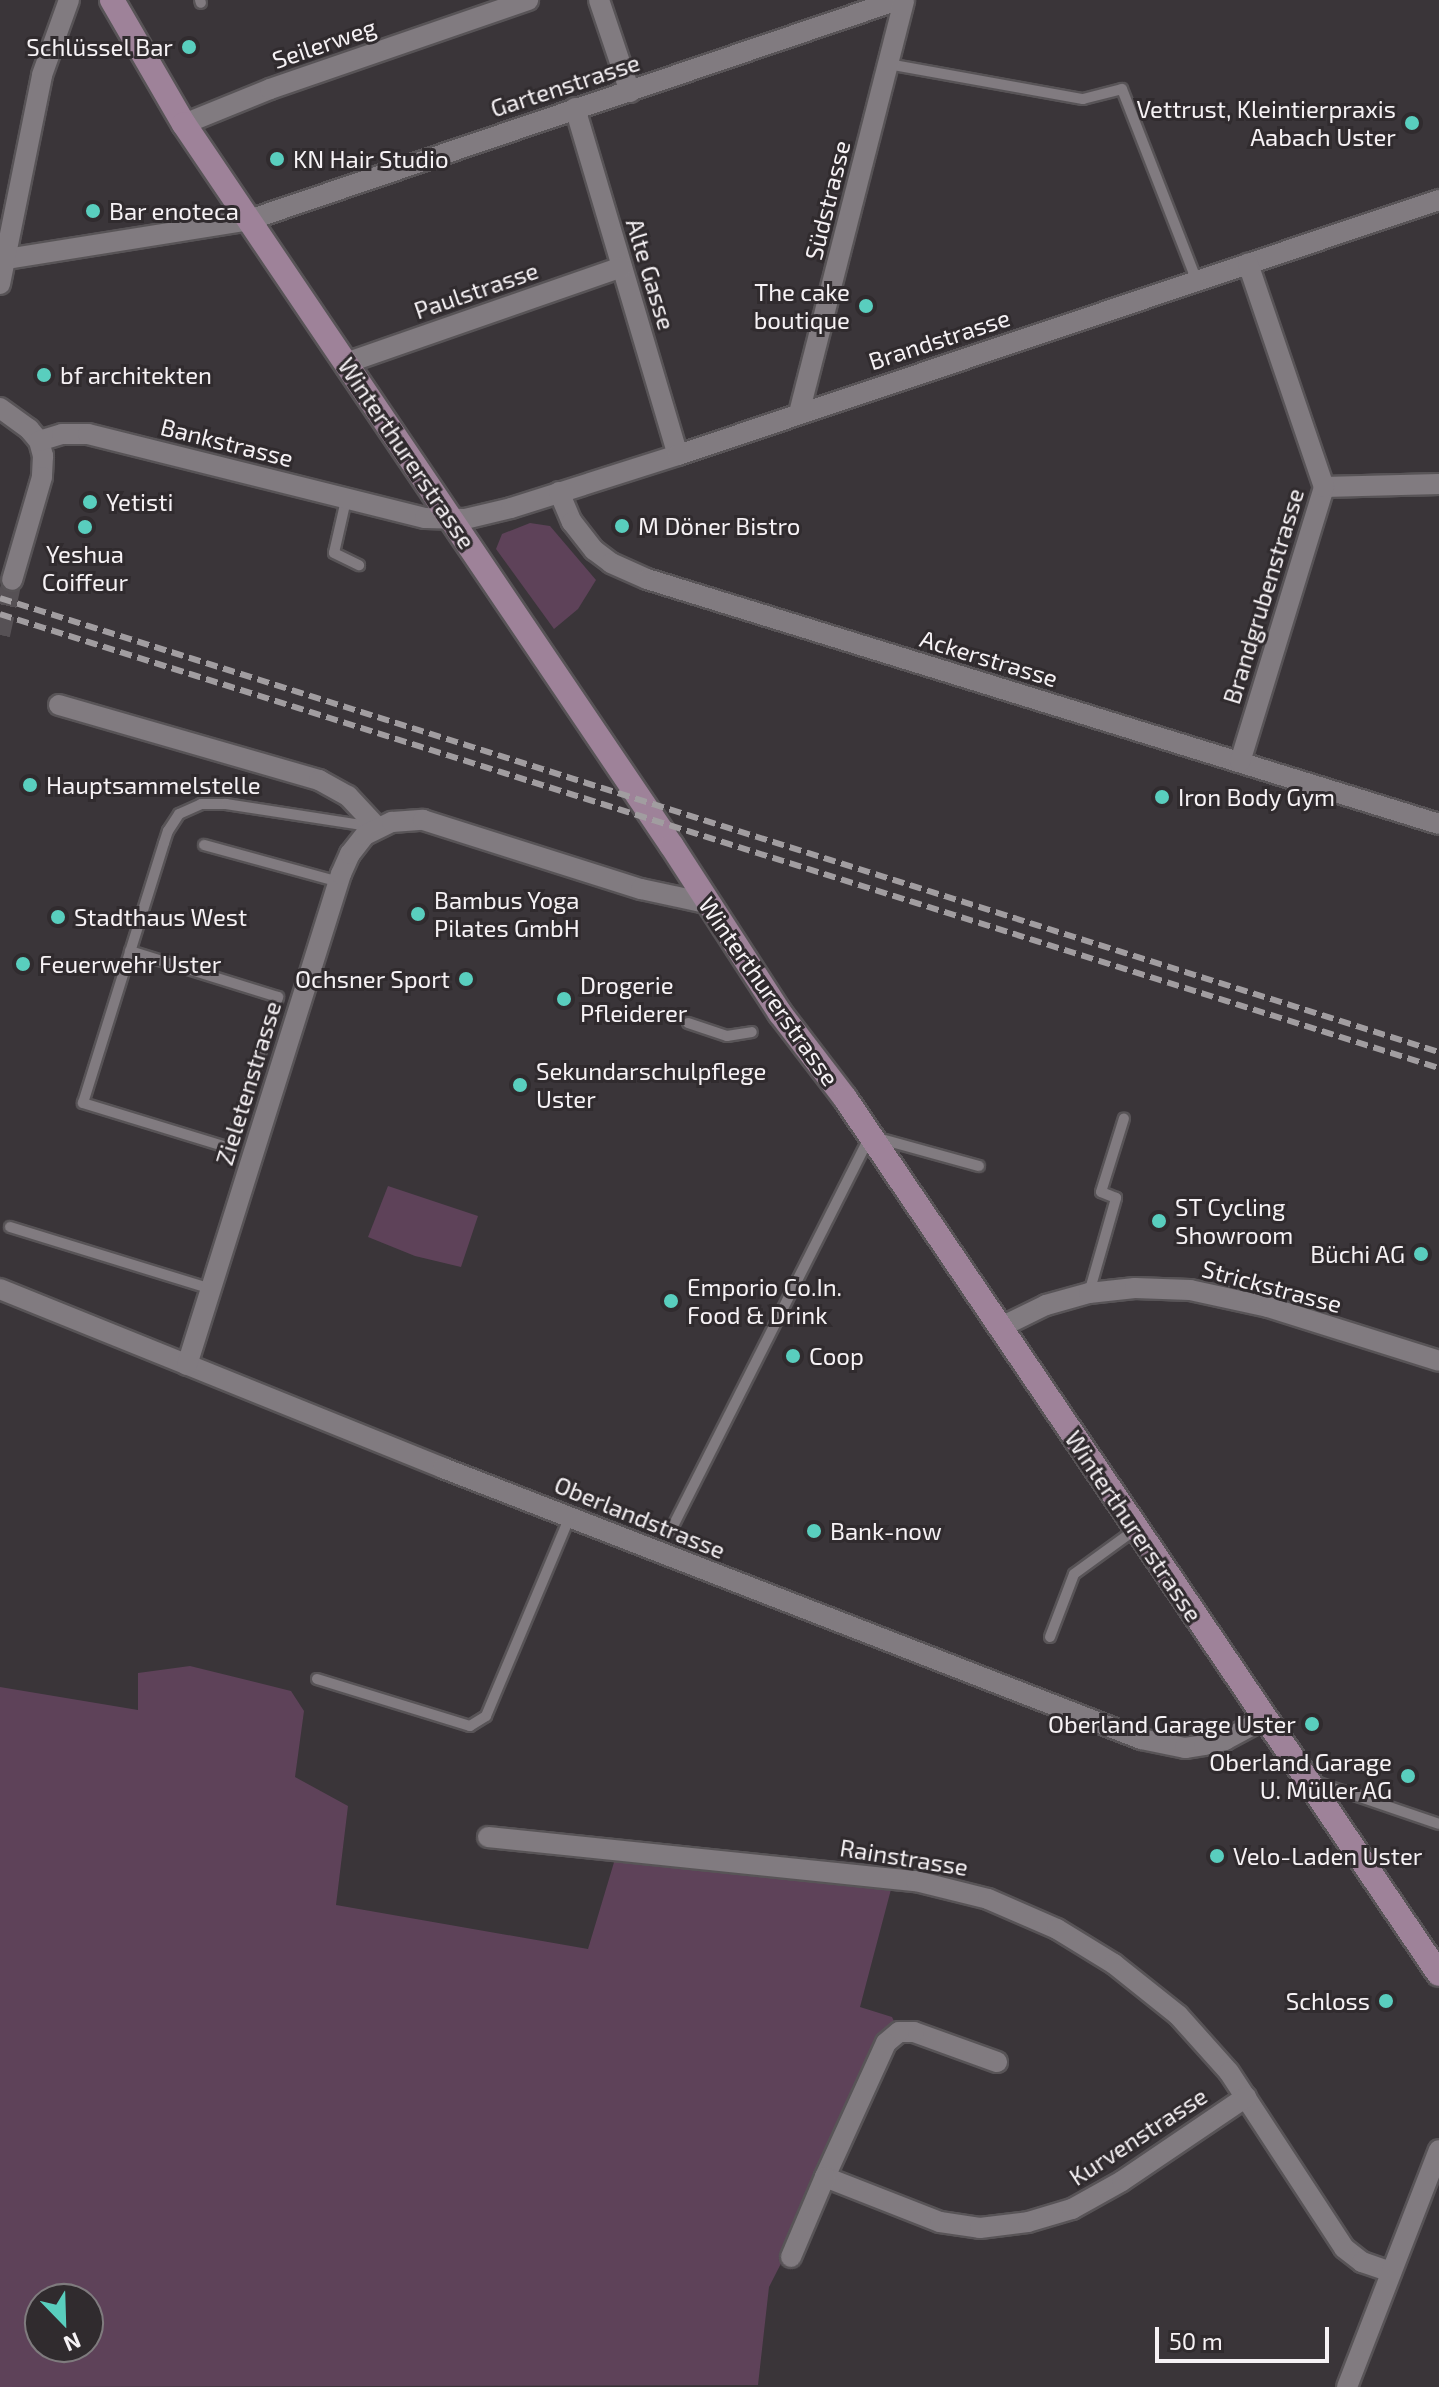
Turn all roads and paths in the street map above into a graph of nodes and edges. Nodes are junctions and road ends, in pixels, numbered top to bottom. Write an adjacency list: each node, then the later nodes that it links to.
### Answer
1 (69, 0): 13 (street)
2 (112, 0): 10 (main road, Winterthurerstrasse)
3 (528, 0): 10 (street, Seilerweg)
4 (599, 0): 8 (street)
5 (898, 0): 8 (street, Gartenstrasse)
6 (904, 0): 7 (street, Südstrasse)
7 (888, 64): 16 (lane); 20 (street, Südstrasse)
8 (630, 92): 9 (street, Gartenstrasse)
9 (575, 108): 12 (street, Gartenstrasse); 15 (street, Alte Gasse)
10 (184, 124): 12 (main road, Winterthurerstrasse)
11 (1439, 200): 14 (street, Brandstrasse)
12 (249, 220): 13 (street, Gartenstrasse); 18 (main road, Winterthurerstrasse)
13 (2, 260): 17 (street)
14 (1248, 264): 16 (street, Brandstrasse); 24 (street, Brandgrubenstrasse)
15 (622, 267): 18 (street, Paulstrasse); 22 (street, Alte Gasse)
16 (1197, 281): 20 (street, Brandstrasse)
17 (0, 284)
18 (346, 363): 27 (main road, Winterthurerstrasse)
19 (0, 408): 21 (street)
20 (799, 413): 22 (street, Brandstrasse)
21 (39, 441): 26 (street, Bankstrasse); 29 (street)
22 (678, 455): 25 (street, Brandstrasse)
23 (1439, 484): 24 (street)
24 (1324, 487): 31 (street, Brandgrubenstrasse)
25 (559, 492): 27 (street, Brandstrasse); 31 (street, Ackerstrasse)
26 (346, 500): 27 (street, Bankstrasse); 28 (lane)
27 (453, 520): 36 (main road, Winterthurerstrasse)
28 (359, 565)
29 (12, 580)
30 (59, 705): 33 (street)
31 (1240, 762): 32 (street, Ackerstrasse)
32 (1439, 824)
33 (377, 827): 35 (street, Zieletenstrasse); 36 (street); 37 (lane)
34 (204, 845): 35 (lane)
35 (339, 882): 45 (street, Zieletenstrasse)
36 (706, 903): 41 (main road, Winterthurerstrasse)
37 (130, 951): 37 (lane)
38 (688, 1023): 39 (lane)
39 (752, 1032)
40 (1124, 1118): 46 (lane)
41 (870, 1136): 42 (lane); 47 (main road, Winterthurerstrasse); 52 (lane)
42 (979, 1166)
43 (10, 1227): 45 (lane)
44 (0, 1289): 49 (street, Oberlandstrasse)
45 (211, 1289): 49 (street, Zieletenstrasse)
46 (1089, 1293): 47 (street, Strickstrasse); 48 (street, Strickstrasse)
47 (999, 1328): 51 (main road, Winterthurerstrasse)
48 (1439, 1361)
49 (187, 1365): 50 (street, Oberlandstrasse)
50 (570, 1516): 54 (lane); 55 (street, Oberlandstrasse)
51 (1136, 1529): 53 (lane); 55 (main road, Winterthurerstrasse)
52 (671, 1530)
53 (1050, 1637)
54 (317, 1679)
55 (1266, 1718): 56 (main road, Winterthurerstrasse)
56 (1308, 1779): 57 (lane); 59 (main road, Winterthurerstrasse)
57 (1439, 1824)
58 (488, 1837): 61 (street, Rainstrasse)
59 (1439, 1974)
60 (997, 2062): 63 (street)
61 (1246, 2097): 63 (street, Kurvenstrasse); 65 (street, Rainstrasse)
62 (1439, 2150): 65 (street)
63 (825, 2177): 64 (street)
64 (791, 2257)
65 (1391, 2272): 66 (street)
66 (1347, 2387)

